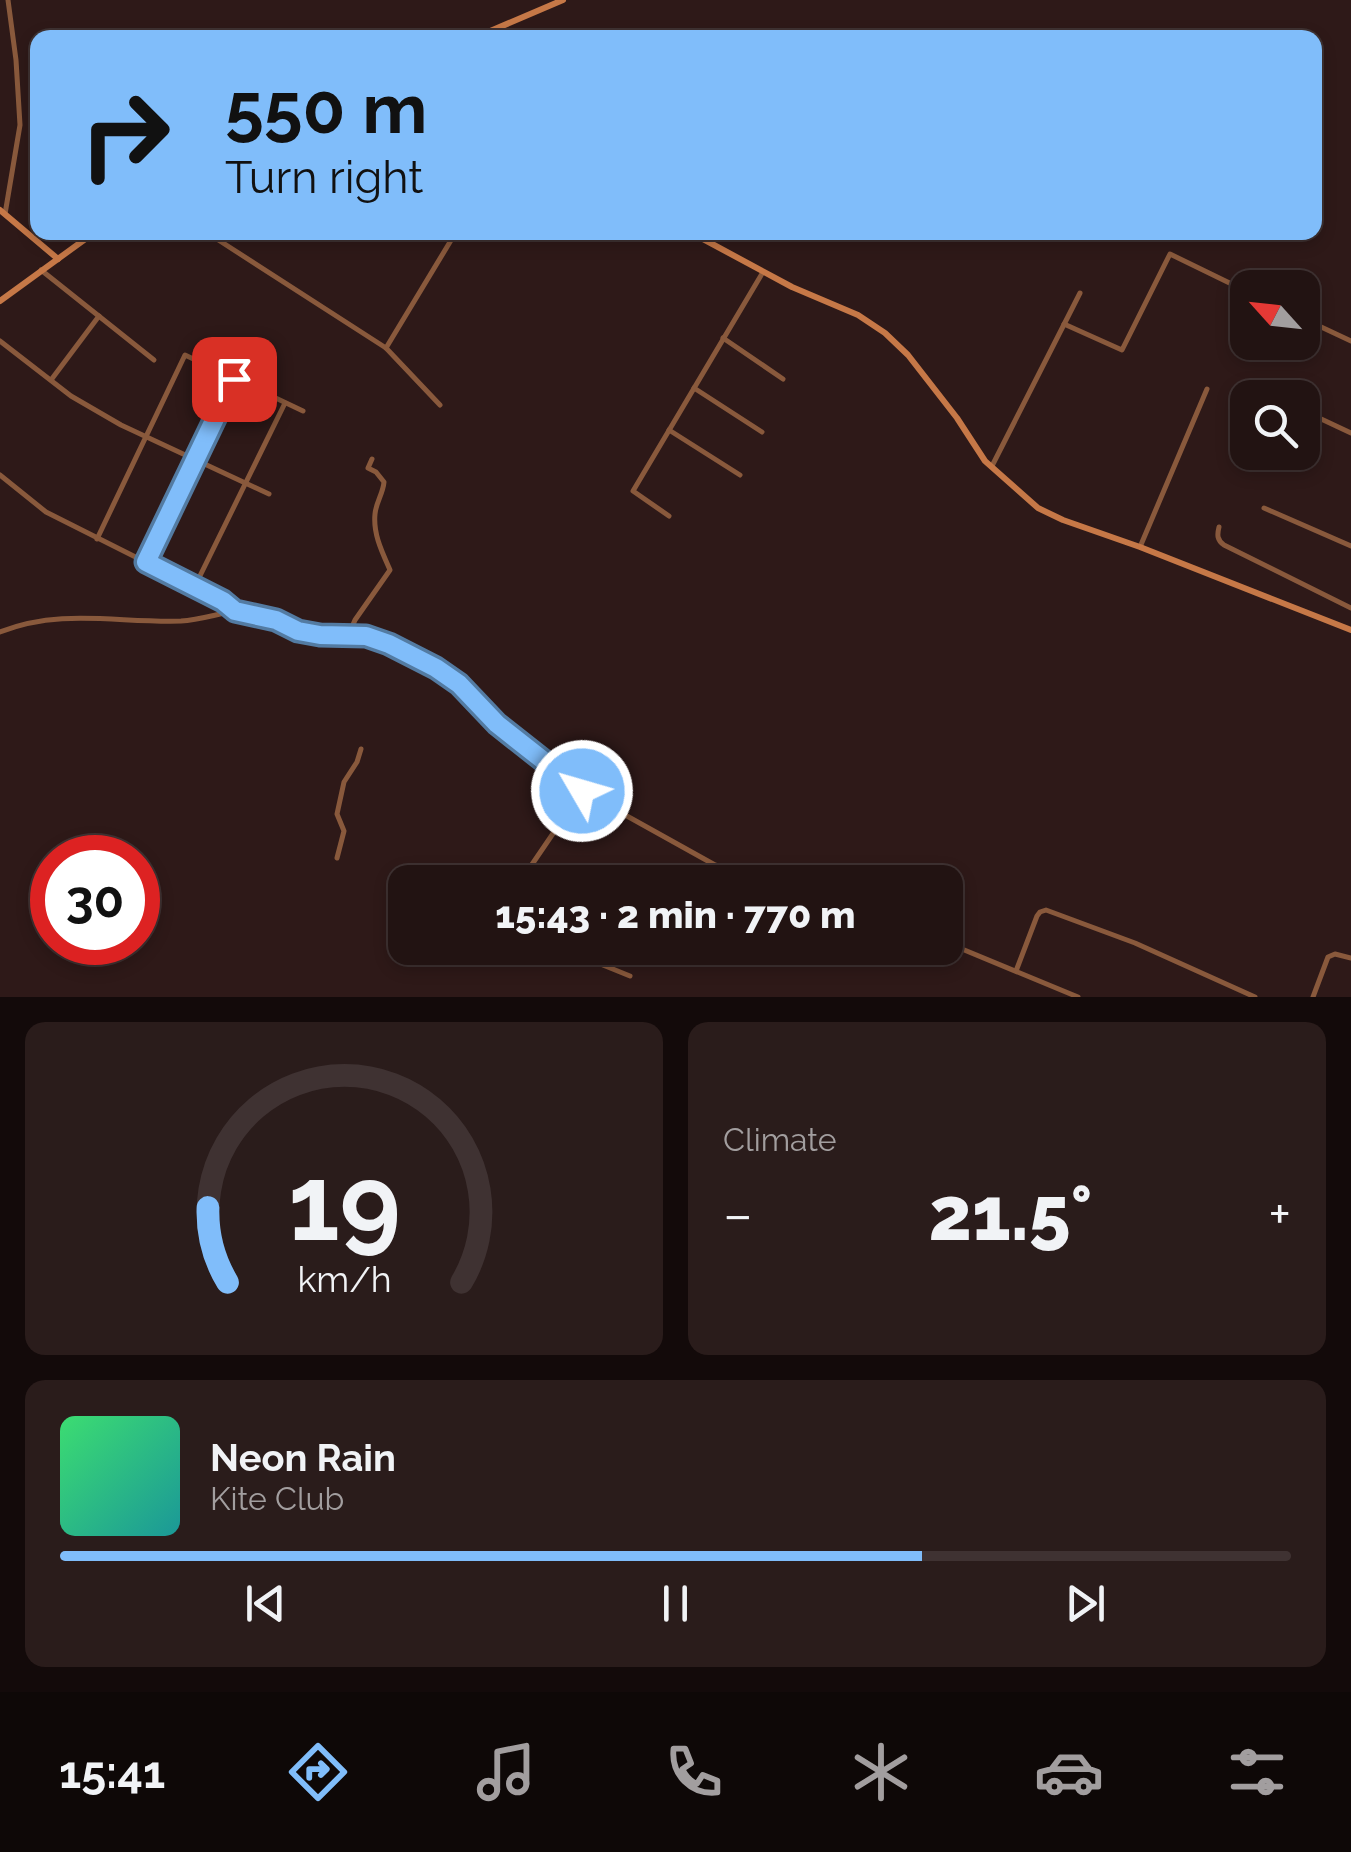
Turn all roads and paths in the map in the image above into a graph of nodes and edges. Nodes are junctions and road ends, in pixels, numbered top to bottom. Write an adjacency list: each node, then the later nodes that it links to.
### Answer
1 (8, 0): 4 (street)
2 (563, 0): 3 (street)
3 (493, 30)
4 (2, 212): 5 (street)
5 (30, 236)
6 (35, 240): 11 (street)
7 (84, 240): 11 (street)
8 (218, 240): 23 (street)
9 (451, 240): 23 (street)
10 (705, 240): 13 (street)
11 (58, 260): 12 (street)
12 (41, 270): 16 (street); 17 (street)
13 (763, 272): 20 (street); 40 (street)
14 (1230, 283): 18 (street)
15 (1080, 293): 18 (street)
16 (0, 301)
17 (99, 316): 24 (street); 27 (street)
18 (1064, 324): 40 (street)
19 (1320, 326): 22 (street)
20 (723, 338): 26 (street); 28 (street)
21 (0, 341): 27 (street)
22 (1351, 341)
23 (386, 348): 31 (street)
24 (154, 360)
25 (234, 379): 30 (street); 37 (street); 39 (street)
26 (783, 379)
27 (51, 380): 37 (street)
28 (694, 388): 34 (street); 35 (street)
29 (1207, 389): 50 (street)
30 (285, 404): 32 (street); 43 (street)
31 (440, 405)
32 (303, 411)
33 (1320, 418): 36 (street)
34 (669, 430): 42 (street); 46 (street)
35 (762, 432)
36 (1351, 433)
37 (146, 436): 39 (street); 48 (street)
38 (372, 459): 57 (street)
39 (194, 460): 43 (street); 51 (street)
40 (992, 466): 50 (street)
41 (0, 475): 48 (street)
42 (740, 475)
43 (245, 484): 44 (street); 52 (street)
44 (269, 494)
45 (1264, 508): 49 (street)
46 (669, 516)
47 (1219, 527): 53 (street)
48 (98, 539): 51 (street)
49 (1351, 546)
50 (1140, 547): 55 (street)
51 (146, 562): 52 (street)
52 (194, 588): 54 (street)
53 (1351, 608)
54 (235, 611): 56 (street); 57 (street)
55 (1351, 630)
56 (0, 632)
57 (349, 634): 59 (street)
58 (361, 749): 60 (street)
59 (582, 791): 61 (street); 62 (street)
60 (337, 858)
61 (532, 865)
62 (715, 865)
63 (963, 949): 66 (street)
64 (1351, 958): 70 (street)
65 (603, 965): 67 (street)
66 (1016, 970): 68 (street); 69 (street)
67 (630, 976)
68 (1078, 997)
69 (1255, 997)
70 (1313, 997)

